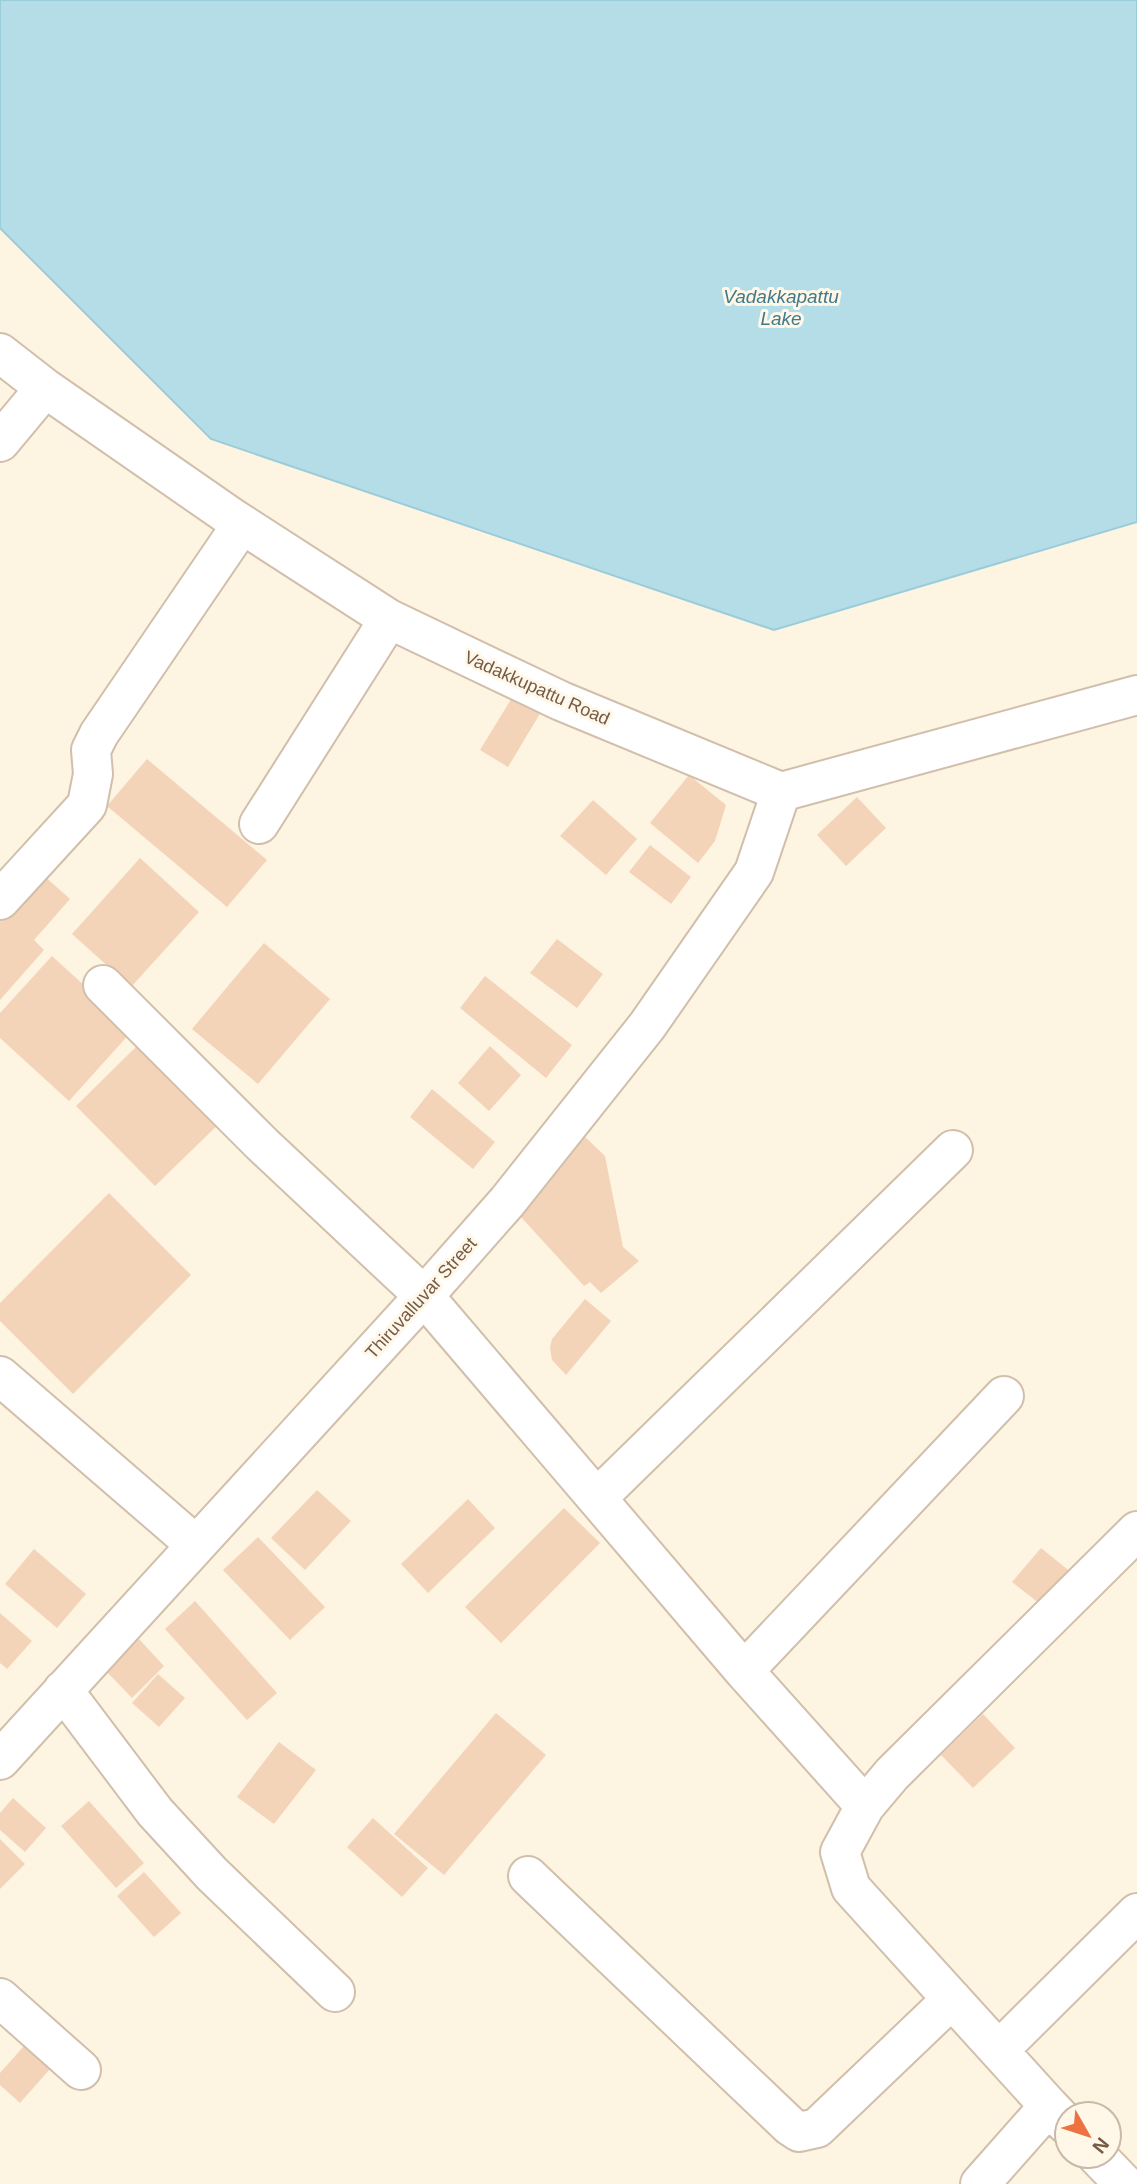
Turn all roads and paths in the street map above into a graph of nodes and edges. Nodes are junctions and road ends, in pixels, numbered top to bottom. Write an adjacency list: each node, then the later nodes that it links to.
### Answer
1 (0, 353): 2 (street, Vadakkupattu Road)
2 (45, 388): 3 (street); 4 (street, Vadakkupattu Road)
3 (0, 442)
4 (243, 524): 5 (street, Vadakkupattu Road); 9 (street)
5 (389, 619): 7 (street, Vadakkupattu Road); 8 (street)
6 (1137, 695): 7 (street)
7 (781, 792): 12 (street, Thiruvalluvar Street)
8 (259, 824)
9 (0, 900)
10 (103, 985): 12 (street)
11 (953, 1150): 15 (street)
12 (424, 1296): 15 (street); 17 (street, Thiruvalluvar Street)
13 (0, 1376): 17 (street)
14 (1004, 1396): 18 (street)
15 (597, 1498): 18 (street)
16 (1137, 1531): 21 (street)
17 (196, 1545): 19 (street, Thiruvalluvar Street)
18 (744, 1671): 21 (street)
19 (63, 1690): 20 (street, Thiruvalluvar Street); 24 (street)
20 (0, 1760)
21 (865, 1806): 26 (street)
22 (527, 1876): 26 (street)
23 (1137, 1913): 27 (street)
24 (335, 1992)
25 (0, 1998): 28 (street)
26 (952, 1999): 27 (street)
27 (999, 2050): 29 (street)
28 (81, 2070)
29 (1053, 2109)
30 (1053, 2119): 32 (street)
31 (1110, 2170): 33 (street)
32 (980, 2184)
33 (1124, 2184)

